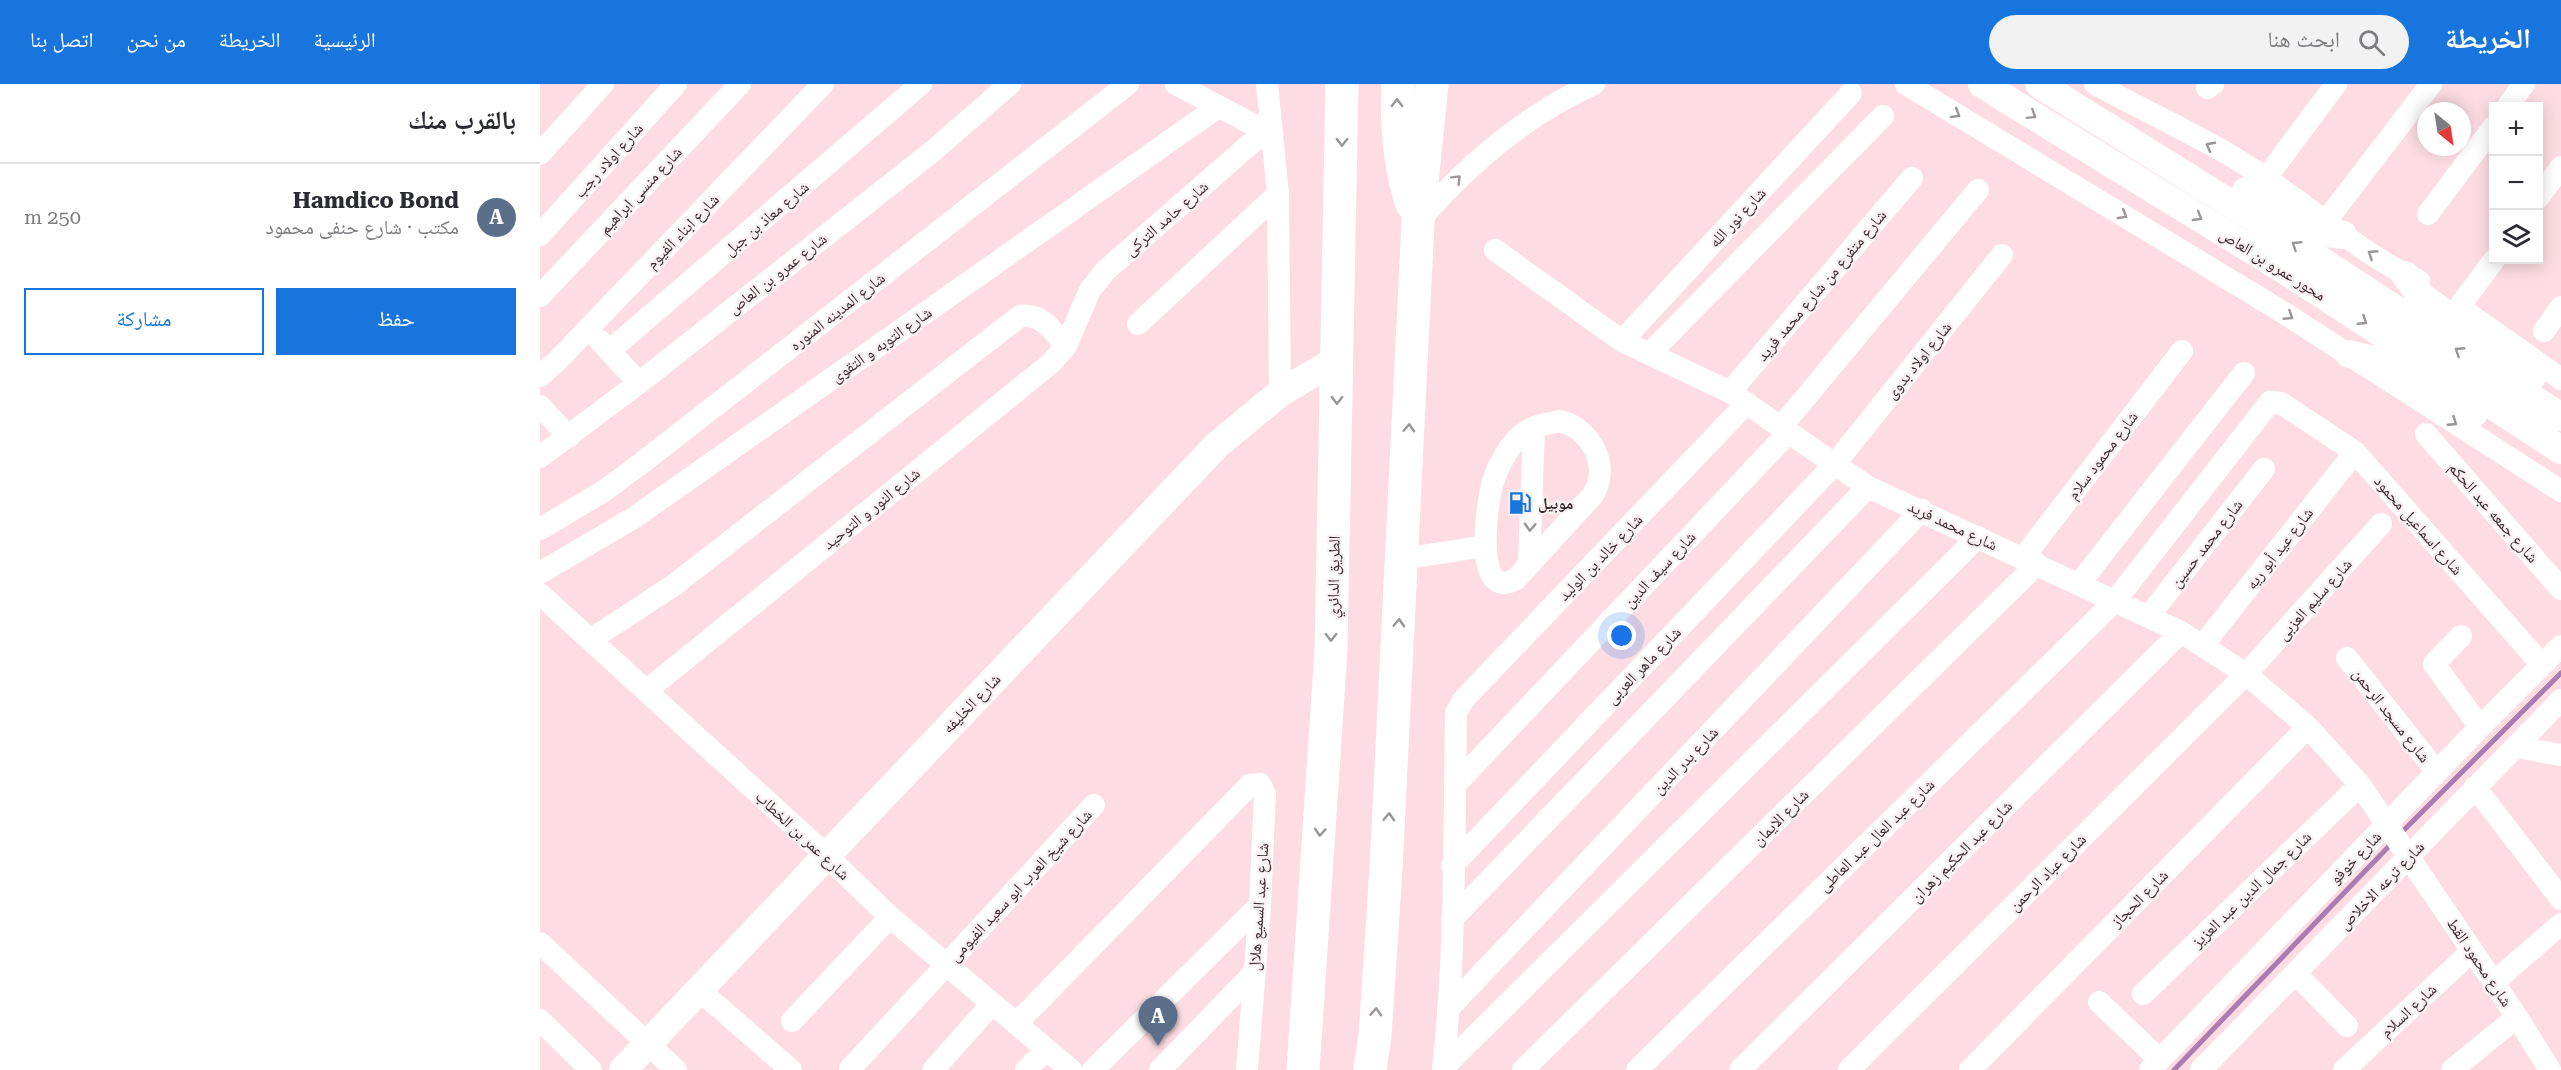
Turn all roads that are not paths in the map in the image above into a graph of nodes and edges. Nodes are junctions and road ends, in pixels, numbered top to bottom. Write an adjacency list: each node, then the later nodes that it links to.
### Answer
1 (603, 84): 28 (street)
2 (676, 84): 38 (street, شارع اولاد رجب)
3 (740, 84): 43 (street, شارع منسى ابراهيم)
4 (823, 84): 48 (street, شارع ابناء الفيوم)
5 (921, 84): 52 (street, شارع معاذ بن جبل)
6 (1010, 84): 60 (street, شارع عمرو بن العاص)
7 (1128, 84): 81 (street, شارع المدينه المنوره)
8 (1176, 84): 23 (street)
9 (1267, 84): 27 (street)
10 (1342, 84): 56 (highway, الطريق الدائري, one-way to 56)
11 (1398, 84): 36 (highway, one-way to 11)
12 (1432, 84): 36 (highway)
13 (1594, 84): 36 (street, one-way to 13)
14 (1906, 84): 55 (street, one-way to 55)
15 (1982, 84): 71 (main road, محور عمرو بن العاص, one-way to 71)
16 (2039, 84): 25 (main road, محور عمرو بن العاص)
17 (2095, 84): 31 (street, one-way to 17)
18 (2336, 84): 31 (street)
19 (2431, 84): 37 (street)
20 (2524, 84): 22 (street)
21 (1851, 93): 50 (street, شارع نور الله)
22 (2511, 102)
23 (1218, 107): 27 (street); 87 (street, شارع التوبه و التقوى)
24 (1883, 116): 54 (street)
25 (2092, 117): 37 (main road); 66 (main road, محور عمرو بن العاص, one-way to 25)
26 (2489, 131): 35 (street)
27 (1268, 133): 34 (street); 46 (street, شارع حامد التركى)
28 (540, 154)
29 (2561, 167): 33 (street)
30 (1912, 178): 63 (street, شارع متفرع من شارع محمد فريد)
31 (2266, 178): 37 (street)
32 (1978, 190): 68 (street, شارع سيف الدين)
33 (2543, 191)
34 (1278, 194): 47 (street); 61 (street)
35 (2428, 214)
36 (1418, 222): 84 (highway, one-way to 36)
37 (2335, 228): 42 (street, one-way to 37)
38 (540, 235)
39 (1495, 250): 50 (street, شارع محمد فريد)
40 (2002, 255): 75 (street, شارع اولاد بدوى)
41 (2491, 264): 44 (street)
42 (2405, 275): 44 (street); 62 (main road)
43 (540, 296)
44 (2459, 307): 59 (street)
45 (2561, 308): 49 (street)
46 (1079, 312): 51 (street, شارع النور و التوحيد)
47 (1138, 324)
48 (588, 329): 52 (street); 58 (street, شارع ابناء الفيوم)
49 (2544, 331)
50 (1622, 341): 54 (street, شارع محمد فريد)
51 (1066, 346): 95 (street); 101 (street, شارع النور و التوحيد)
52 (609, 351): 60 (street)
53 (2182, 351): 85 (street, شارع محمود سلام)
54 (1649, 354): 63 (street, شارع محمد فريد)
55 (2349, 354): 74 (main road); 78 (street, one-way to 78)
56 (1338, 359): 61 (main road, شارع الخليفه); 152 (highway, الطريق الدائري, one-way to 152)
57 (2244, 373): 88 (street)
58 (540, 376)
59 (2561, 379)
60 (639, 383): 70 (street, شارع عمرو بن العاص)
61 (1280, 393): 113 (main road, شارع الخليفه)
62 (2561, 397)
63 (1739, 398): 68 (street, شارع محمد فريد); 108 (street, شارع خالد بن الوليد)
64 (2281, 403): 72 (street, شارع اسماعيل محمود); 91 (street, شارع عبد العال عبد العاطى)
65 (540, 406): 70 (street)
66 (2561, 417)
67 (1534, 427): 83 (street); 86 (street, one-way to 86); 86 (street)
68 (1785, 430): 75 (street, شارع محمد فريد); 108 (street, شارع سيف الدين)
69 (2426, 434): 89 (street, شارع جمعه عبد الحكم)
70 (568, 437): 73 (street, شارع عمرو بن العاص)
71 (2561, 450)
72 (2355, 452): 96 (street, شارع عيد أبو ريه); 99 (street, شارع اسماعيل محمود)
73 (540, 457)
74 (2561, 460)
75 (1834, 465): 77 (street, شارع محمد فريد); 115 (street, شارع ماهر العربى)
76 (2264, 469): 92 (street, شارع محمد حسين)
77 (1868, 487): 79 (street, شارع محمد فريد); 119 (street)
78 (2561, 491)
79 (1922, 510): 82 (street, شارع محمد فريد); 131 (street, شارع بدر الدين)
80 (2382, 524): 100 (street, شارع سليم العزبى)
81 (540, 529)
82 (1978, 537): 85 (street, شارع محمد فريد); 142 (street)
83 (1486, 546): 84 (street); 86 (street)
84 (1402, 559): 153 (highway, one-way to 84)
85 (2030, 561): 88 (street, شارع محمد فريد); 154 (street, شارع الايمان)
86 (1529, 565)
87 (540, 573)
88 (2079, 584): 91 (street, شارع محمد فريد)
89 (2561, 589)
90 (540, 594): 95 (street, شارع عمر بن الخطاب)
91 (2115, 601): 92 (street, شارع محمد فريد); 155 (street, شارع عبد العال عبد العاطى)
92 (2148, 616): 93 (street, شارع محمد فريد)
93 (2181, 632): 96 (street, شارع محمد فريد); 156 (street, شارع عبد الحكيم زهران)
94 (2461, 636): 104 (street)
95 (590, 640): 101 (street, شارع عمر بن الخطاب)
96 (2202, 645): 100 (street, شارع محمد فريد)
97 (2561, 645): 99 (street, شارع خوفو)
98 (2347, 658): 107 (street, شارع مسجد الرحمن)
99 (2542, 665): 104 (street, شارع خوفو)
100 (2246, 674): 103 (street, شارع محمد فريد); 157 (street, شارع عباد الرحمن)
101 (646, 691): 113 (street, شارع عمر بن الخطاب)
102 (2561, 700): 105 (street, شارع ترعه الاخلاص)
103 (2308, 727): 109 (street, شارع محمد فريد); 158 (street, شارع الحجاز)
104 (2480, 727): 107 (street, شارع خوفو)
105 (2516, 747): 106 (street); 110 (street, شارع ترعه الاخلاص)
106 (2561, 755)
107 (2437, 772): 112 (street, شارع خوفو)
108 (1455, 785): 115 (street)
109 (2360, 785): 112 (street, شارع محمد فريد); 128 (street, شارع جمال الدين عبد العزيز)
110 (2475, 787): 114 (street, شارع ترعه الاخلاص); 116 (street)
111 (1094, 805): 123 (street, شارع شيخ العرب ابو سعيد الفيومى)
112 (2387, 824): 114 (street, شارع محمود القط); 139 (street, شارع خوفو)
113 (826, 855): 118 (street, شارع عمر بن الخطاب); 127 (main road, شارع الخليفه)
114 (2408, 856): 122 (street, شارع محمود القط); 124 (street, شارع ترعه الاخلاص)
115 (1452, 866): 119 (street)
116 (2561, 899)
117 (1260, 905): 125 (street, شارع عبد السميع هلال); 135 (street, شارع عبد السميع هلال); 150 (street)
118 (890, 918): 123 (street, شارع عمر بن الخطاب); 134 (street)
119 (1452, 919): 131 (street)
120 (2561, 924): 126 (street)
121 (540, 943): 137 (street)
122 (2472, 951): 126 (street, شارع محمود القط); 160 (street, شارع السلام)
123 (946, 965): 130 (street, شارع عمر بن الخطاب); 141 (street, شارع شيخ العرب ابو سعيد الفيومى)
124 (2295, 973): 136 (street); 159 (street, شارع ترعه الاخلاص)
125 (1253, 974): 140 (street, شارع عبد السميع هلال); 151 (street)
126 (2494, 982): 132 (street, شارع محمود القط)
127 (699, 990): 137 (main road, شارع الخليفه); 146 (street)
128 (2143, 994)
129 (2099, 1002): 139 (street)
130 (992, 1004): 135 (street, شارع عمر بن الخطاب); 147 (street)
131 (1448, 1009): 142 (street)
132 (2517, 1017): 161 (street); 162 (street, شارع محمود القط)
133 (540, 1020): 143 (street)
134 (792, 1021)
135 (1016, 1024): 138 (street, شارع عمر بن الخطاب)
136 (2347, 1026)
137 (647, 1045): 144 (main road, شارع الخليفه); 145 (street)
138 (1046, 1050): 148 (street); 149 (street, شارع عمر بن الخطاب)
139 (2155, 1065)
140 (1246, 1068)
141 (850, 1069)
142 (1443, 1069)
143 (591, 1070)
144 (623, 1070)
145 (676, 1070)
146 (791, 1070)
147 (933, 1070)
148 (1026, 1070)
149 (1071, 1070)
150 (1093, 1070)
151 (1160, 1070)
152 (1303, 1070)
153 (1370, 1070)
154 (1523, 1070)
155 (1637, 1070)
156 (1740, 1070)
157 (1849, 1070)
158 (1970, 1070)
159 (2202, 1070)
160 (2344, 1070)
161 (2452, 1070)
162 (2550, 1070)

